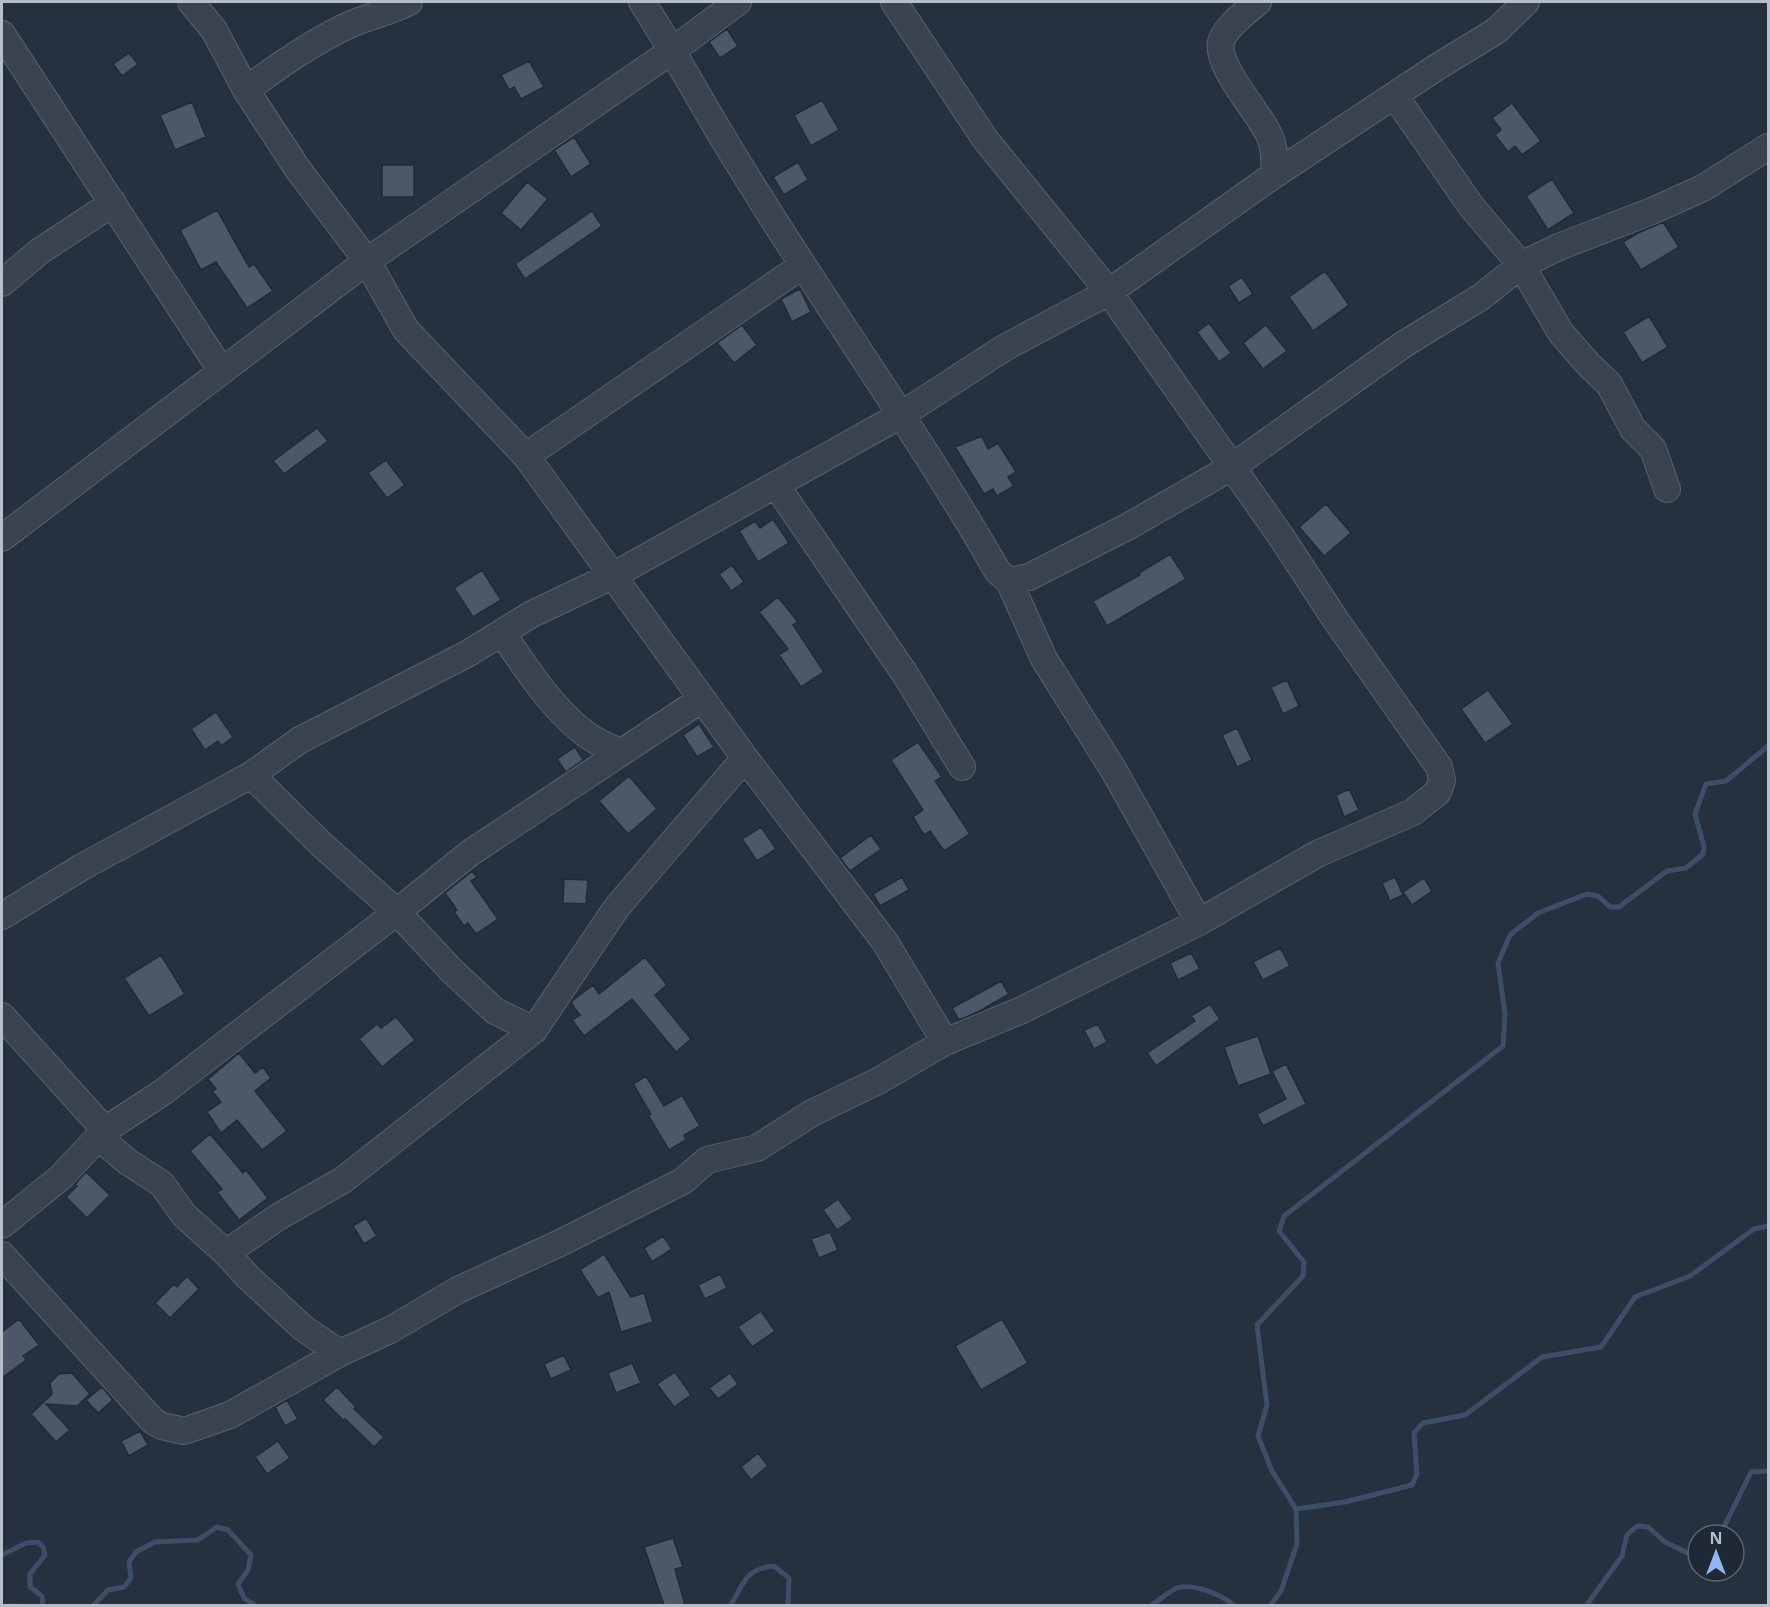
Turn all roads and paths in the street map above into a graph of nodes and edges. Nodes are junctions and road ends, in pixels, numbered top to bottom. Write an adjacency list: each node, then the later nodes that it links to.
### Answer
1 (191, 2): 10 (street)
2 (410, 2): 10 (street)
3 (642, 2): 9 (street)
4 (738, 2): 9 (street)
5 (894, 2): 19 (street)
6 (1258, 2): 13 (street)
7 (1526, 2): 11 (street)
8 (2, 34): 14 (street)
9 (674, 50): 15 (street); 16 (street)
10 (246, 90): 15 (street)
11 (1395, 96): 13 (street); 17 (street)
12 (1768, 147): 17 (street)
13 (1274, 175): 19 (street)
14 (113, 203): 18 (street); 20 (street)
15 (368, 261): 20 (street); 22 (street)
16 (803, 265): 21 (street); 22 (street)
17 (1521, 265): 23 (street); 25 (street)
18 (2, 283)
19 (1109, 292): 21 (street); 23 (street)
20 (221, 370): 26 (street)
21 (901, 415): 24 (street); 28 (street)
22 (526, 456): 27 (street)
23 (1232, 467): 28 (street); 37 (street)
24 (776, 485): 27 (street); 33 (street)
25 (1666, 489)
26 (2, 538)
27 (614, 575): 29 (street); 30 (street)
28 (1009, 581): 37 (street)
29 (502, 633): 31 (street); 34 (street)
30 (702, 699): 31 (street); 32 (street)
31 (620, 752): 35 (street)
32 (745, 758): 39 (street); 40 (street)
33 (962, 767)
34 (251, 775): 35 (street); 36 (street)
35 (397, 912): 39 (street); 41 (street)
36 (2, 916)
37 (1199, 922): 40 (street)
38 (2, 1016): 41 (street)
39 (534, 1030): 43 (street)
40 (945, 1042): 45 (street)
41 (105, 1130): 42 (street); 43 (street)
42 (2, 1225)
43 (226, 1253): 45 (street)
44 (2, 1255): 45 (street)
45 (340, 1353)

